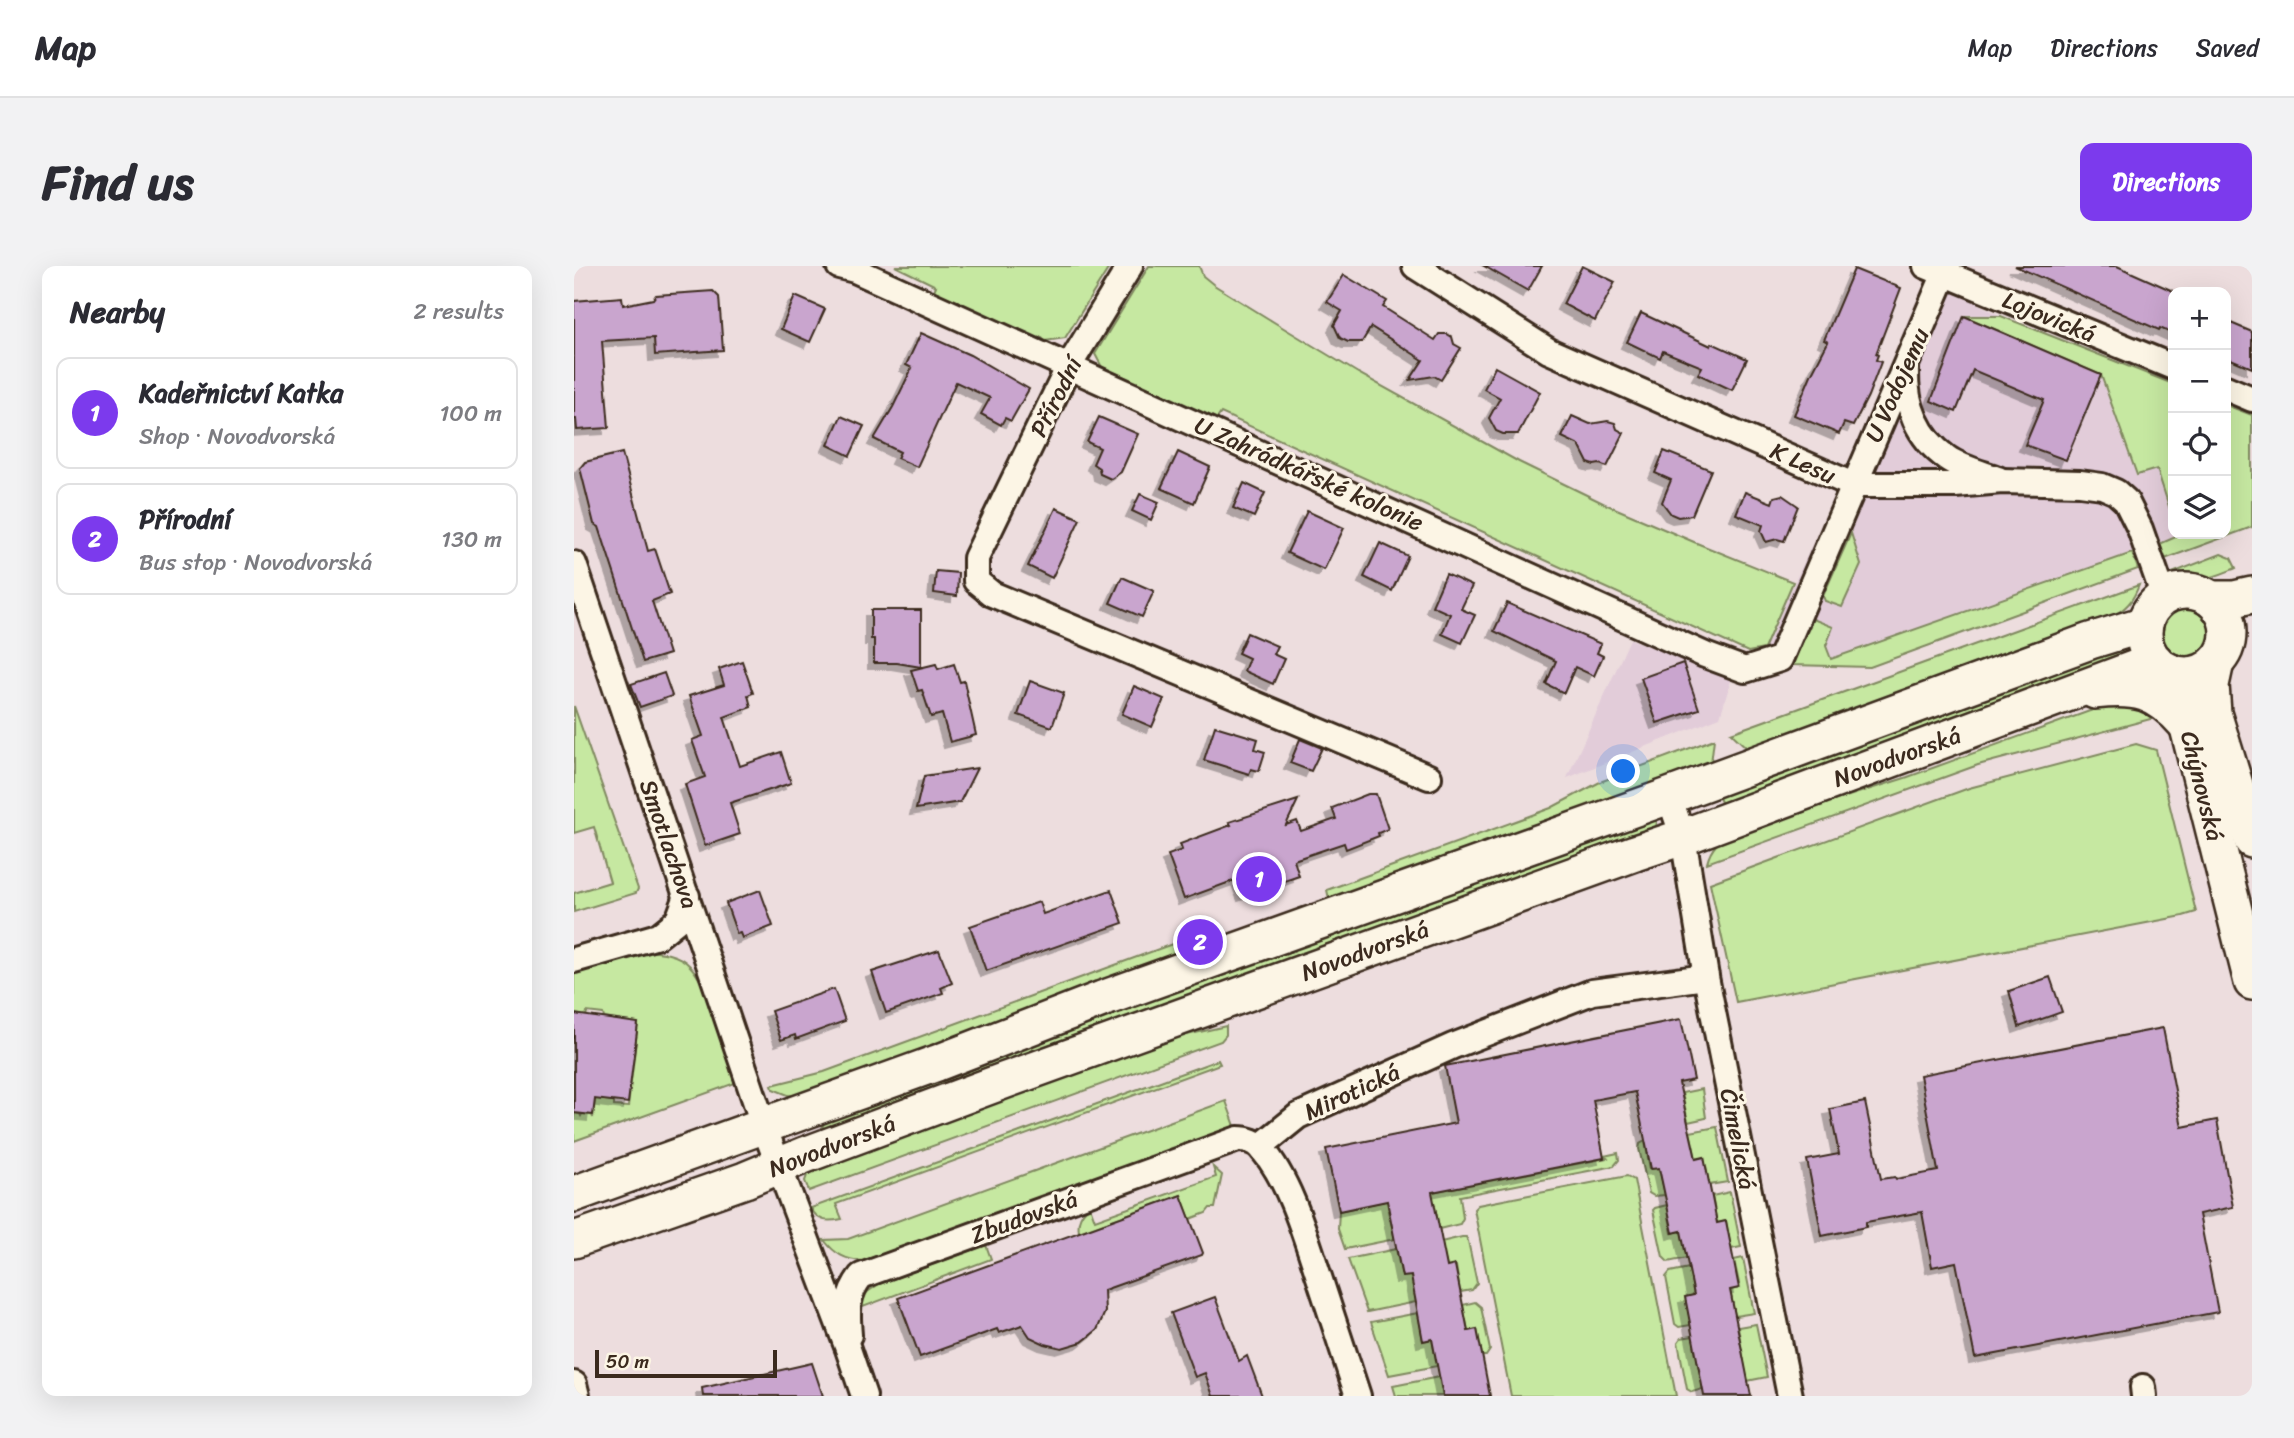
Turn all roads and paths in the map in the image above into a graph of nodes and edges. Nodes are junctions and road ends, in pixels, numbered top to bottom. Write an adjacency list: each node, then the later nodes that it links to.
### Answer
1 (839, 266): 6 (street, U Zahrádkářské kolonie)
2 (1130, 266): 6 (street, Přírodní)
3 (1415, 266): 11 (street, K Lesu)
4 (1939, 269): 5 (street, Lojovická); 7 (street, U Vodojemu)
5 (2168, 365)
6 (1069, 366): 17 (street, U Zahrádkářské kolonie); 21 (street, Přírodní)
7 (1906, 368): 10 (street); 11 (street, U Vodojemu)
8 (2231, 390): 9 (street)
9 (2252, 399)
10 (2002, 481): 11 (street, K Lesu); 15 (street, K Lesu)
11 (1853, 485): 17 (street, U Vodojemu)
12 (574, 564): 25 (street, Smotlachova)
13 (2252, 594): 14 (main road, Novodvorská)
14 (2211, 599): 15 (main road, Novodvorská); 16 (main road)
15 (2155, 610): 18 (main road); 22 (main road, Novodvorská)
16 (2231, 646): 18 (main road, Novodvorská); 24 (main road, Chýnovská)
17 (1780, 659)
18 (2163, 666): 19 (main road, Novodvorská); 20 (main road, Chýnovská)
19 (2063, 696): 20 (main road); 23 (main road, Novodvorská)
20 (2185, 723): 30 (main road, Chýnovská)
21 (1429, 777)
22 (1669, 796): 23 (street); 31 (main road, Novodvorská)
23 (1683, 837): 29 (street, Čimelická); 33 (main road, Novodvorská)
24 (2252, 840)
25 (687, 895): 26 (street); 28 (street, Smotlachova)
26 (658, 936): 27 (street); 28 (street)
27 (574, 960)
28 (714, 977): 31 (street, Smotlachova)
29 (1706, 977): 32 (street, Mirotická); 41 (street, Čimelická)
30 (2252, 982)
31 (763, 1124): 33 (street, Zbudovská); 34 (main road, Novodvorská)
32 (1261, 1146): 36 (street, Zbudovská); 40 (street)
33 (780, 1166): 35 (main road, Novodvorská); 36 (street, Zbudovská)
34 (574, 1194)
35 (574, 1240)
36 (849, 1349): 39 (street, Zbudovská)
37 (574, 1384): 38 (street)
38 (577, 1396)
39 (864, 1396)
40 (1357, 1396)
41 (1790, 1396)

